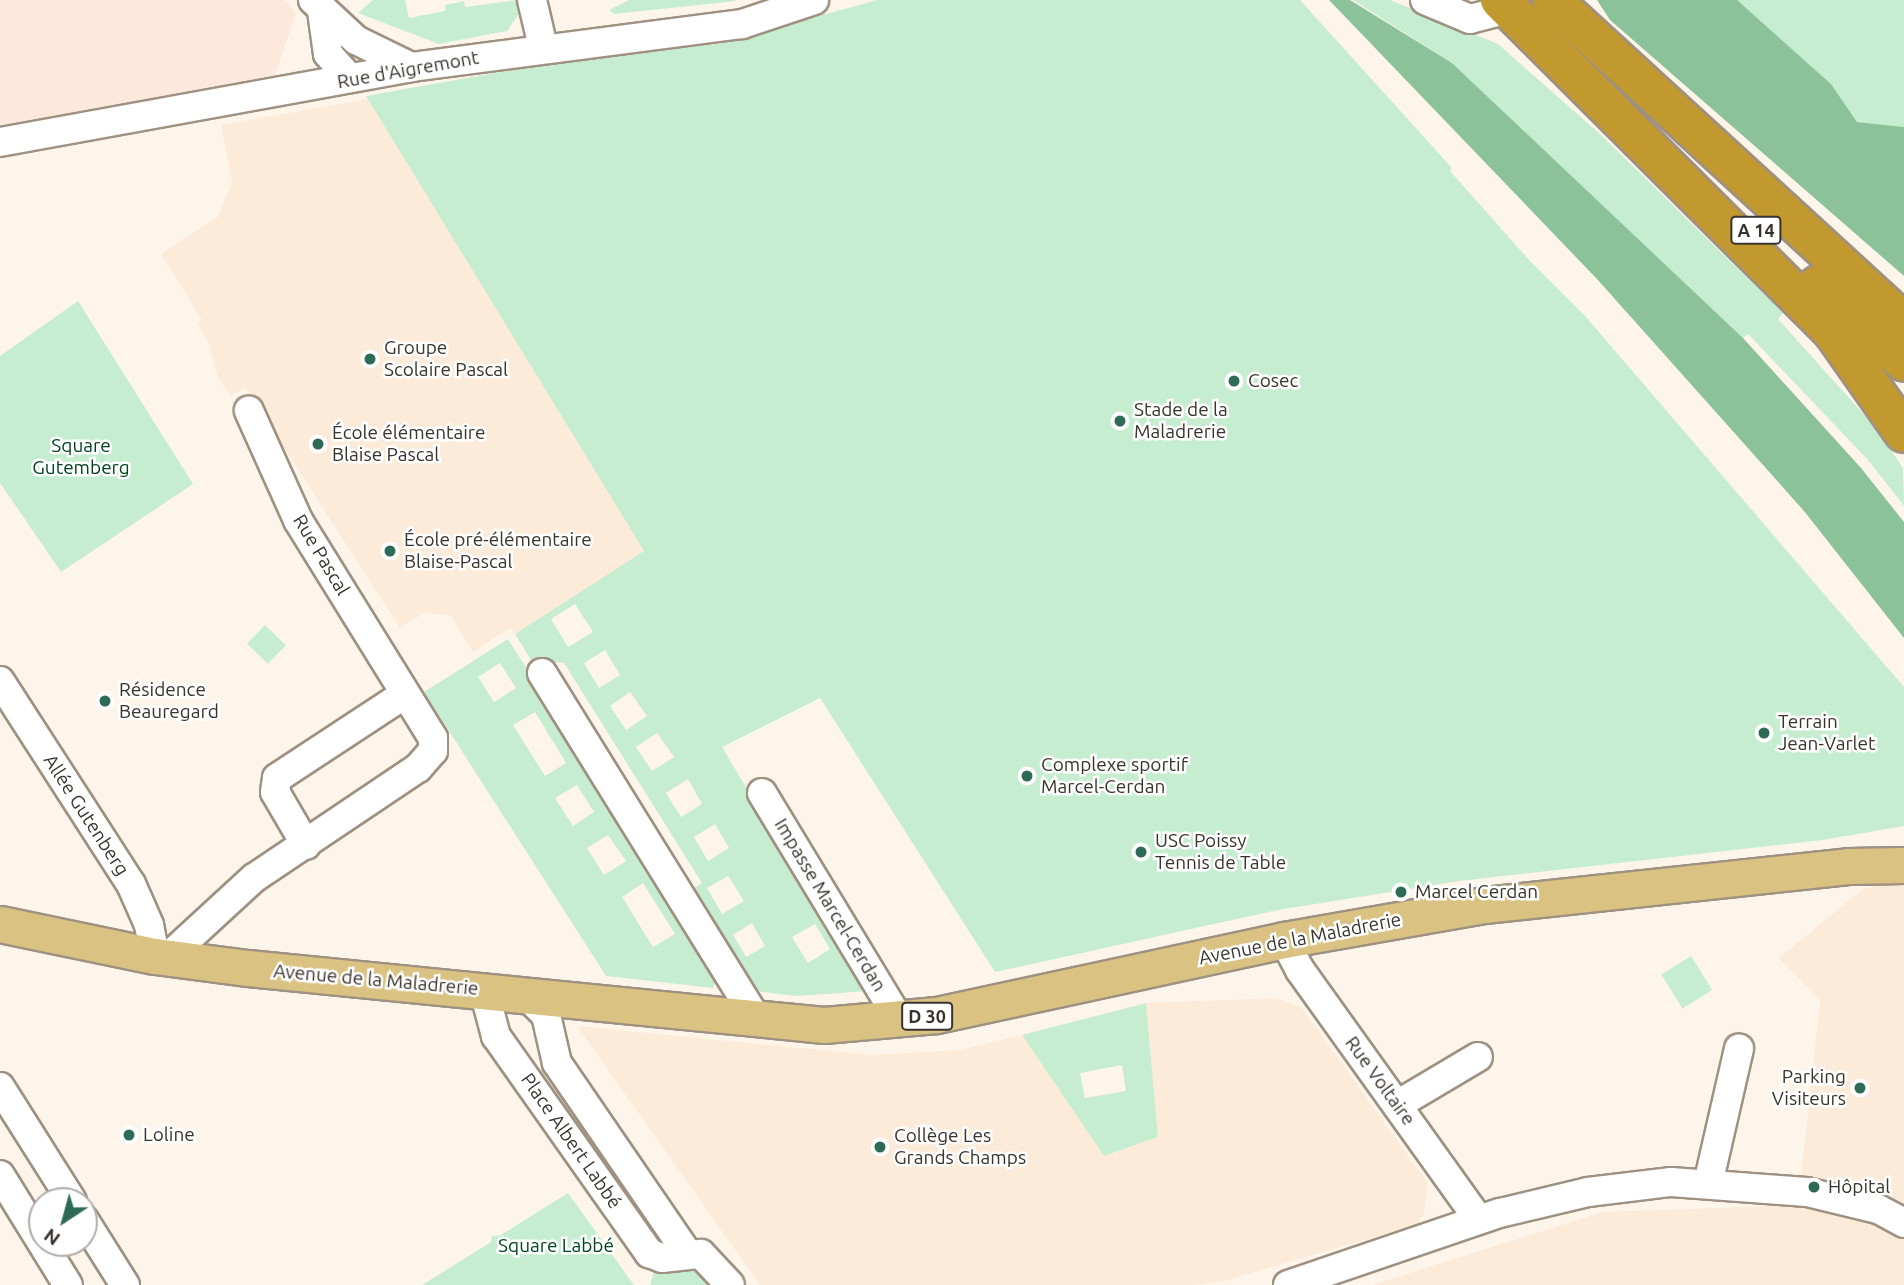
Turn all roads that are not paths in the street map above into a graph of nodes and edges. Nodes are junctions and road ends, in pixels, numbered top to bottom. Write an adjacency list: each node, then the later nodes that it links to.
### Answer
1 (532, 0): 8 (street)
2 (814, 0): 8 (street, Rue d'Aigremont)
3 (1425, 0): 5 (street)
4 (1552, 0): 11 (highway, A 14)
5 (1505, 4): 11 (highway, A 14)
6 (317, 6): 7 (street); 10 (street)
7 (356, 40): 9 (street); 10 (street)
8 (543, 47): 9 (street, Rue d'Aigremont)
9 (411, 67): 10 (street, Rue d'Aigremont)
10 (339, 70): 12 (street, Rue d'Aigremont)
11 (1617, 86): 13 (highway); 14 (highway, A 14); 15 (highway, A 14); 17 (highway)
12 (0, 142)
13 (1904, 288)
14 (1904, 322)
15 (1904, 362)
16 (249, 411): 20 (street, Rue Pascal)
17 (1904, 433)
18 (542, 673): 31 (street)
19 (0, 681): 28 (street, Allée Gutenberg)
20 (405, 694): 22 (street, Rue Pascal); 22 (street)
21 (762, 793): 32 (street, Impasse Marcel-Cerdan)
22 (306, 845): 28 (street, Rue Pascal)
23 (1904, 846): 25 (main road, Avenue de la Maladrerie / D 30)
24 (1904, 865): 25 (main road, Avenue de la Maladrerie / D 30)
25 (1848, 866): 27 (main road, Avenue de la Maladrerie / D 30)
26 (0, 924): 28 (main road, Avenue de la Maladrerie / D 30)
27 (1284, 940): 32 (main road, Avenue de la Maladrerie / D 30); 36 (street, Rue Voltaire)
28 (162, 956): 29 (main road, Avenue de la Maladrerie / D 30)
29 (484, 991): 30 (main road, Avenue de la Maladrerie / D 30); 43 (street, Place Albert Labbé)
30 (527, 996): 31 (main road, Avenue de la Maladrerie / D 30); 43 (street, Place Albert Labbé)
31 (755, 1017): 32 (main road, Avenue de la Maladrerie / D 30)
32 (898, 1018)
33 (1739, 1049): 38 (street)
34 (1478, 1057): 36 (street)
35 (0, 1087): 39 (street)
36 (1397, 1105): 40 (street, Rue Voltaire)
37 (0, 1175): 44 (street)
38 (1708, 1184): 40 (street); 41 (street)
39 (63, 1187)
40 (1479, 1220): 47 (street)
41 (1904, 1223)
42 (98, 1242): 45 (street)
43 (687, 1253): 46 (street, Place Albert Labbé)
44 (68, 1285)
45 (125, 1285)
46 (730, 1285)
47 (1288, 1285)

